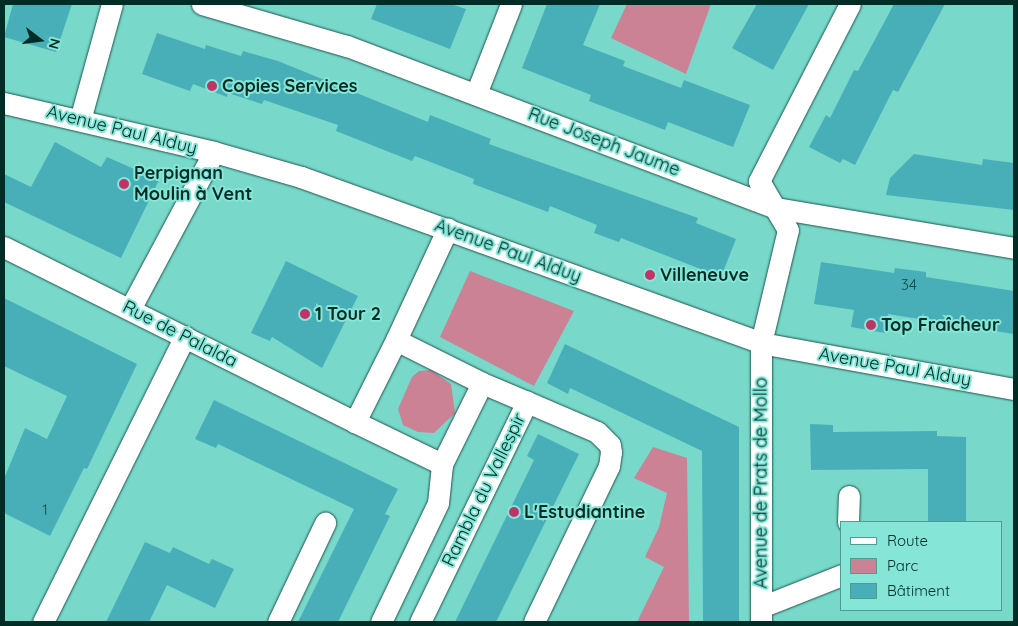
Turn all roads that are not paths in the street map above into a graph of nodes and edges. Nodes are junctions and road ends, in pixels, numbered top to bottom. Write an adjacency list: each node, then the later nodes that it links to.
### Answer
1 (112, 4): 7 (street)
2 (202, 4): 5 (street, Rue Joseph Jaume)
3 (511, 4): 5 (street)
4 (850, 4): 9 (street, Avenue de Prats de Mollo)
5 (476, 94): 9 (street, Rue Joseph Jaume)
6 (4, 103): 7 (street, Avenue Paul Alduy)
7 (80, 120): 8 (street, Avenue Paul Alduy)
8 (214, 152): 10 (street, Avenue Paul Alduy); 13 (street)
9 (776, 208): 12 (street, Rue Joseph Jaume); 16 (street, Avenue de Prats de Mollo)
10 (448, 228): 15 (street); 16 (street, Avenue Paul Alduy)
11 (4, 247): 13 (street, Rue de Palalda)
12 (1014, 248)
13 (130, 309): 14 (street, Rue de Palalda)
14 (184, 336): 20 (street, Rue de Palalda); 27 (street)
15 (396, 340): 17 (street, Rambla du Vallespir); 20 (street)
16 (761, 343): 18 (street, Avenue Paul Alduy); 26 (street, Avenue de Prats de Mollo)
17 (482, 383): 19 (street, Rambla du Vallespir); 21 (street)
18 (1014, 388)
19 (527, 402): 30 (street, Rambla du Vallespir); 31 (street)
20 (355, 422): 21 (street, Rue de Palalda)
21 (442, 464): 29 (street, Rambla du Vallespir)
22 (849, 496): 23 (street)
23 (848, 521)
24 (325, 523): 28 (street)
25 (840, 576): 26 (street)
26 (761, 615)
27 (43, 622)
28 (278, 622)
29 (381, 622)
30 (420, 622)
31 (534, 622)

